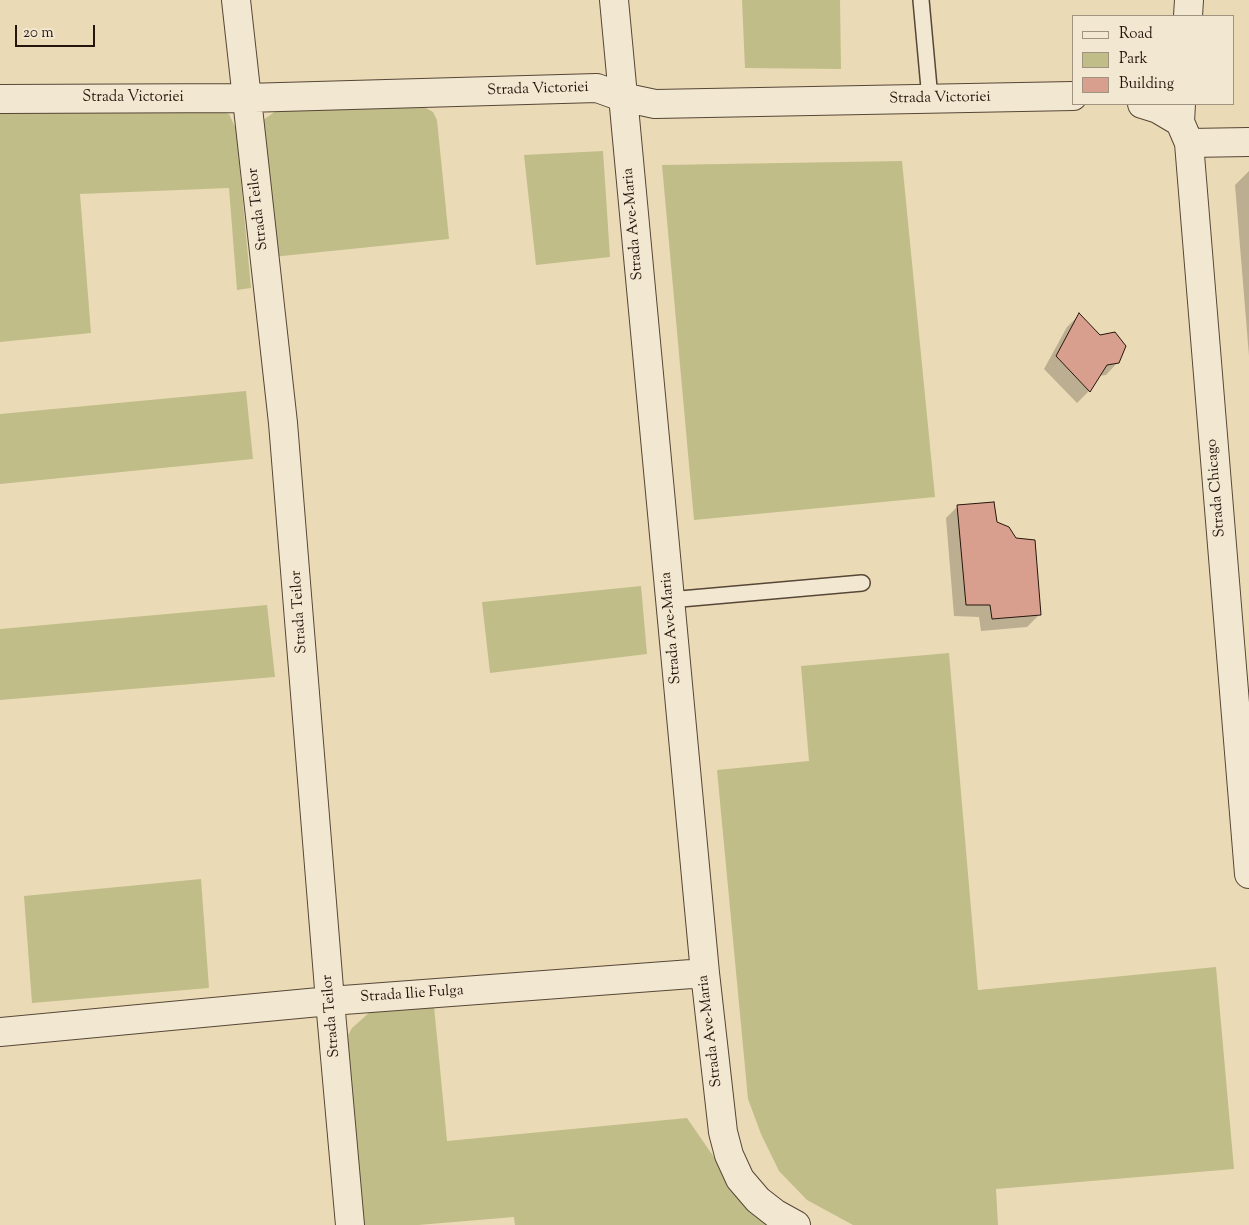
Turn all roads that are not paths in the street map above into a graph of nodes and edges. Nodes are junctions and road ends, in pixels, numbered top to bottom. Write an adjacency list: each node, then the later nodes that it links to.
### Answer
1 (236, 0): 8 (street, Strada Teilor)
2 (614, 0): 7 (street, Strada Ave-Maria)
3 (922, 0): 9 (lane)
4 (1189, 0): 5 (street)
5 (1188, 15)
6 (1072, 96): 9 (street, Strada Victoriei)
7 (622, 97): 8 (street, Strada Victoriei); 9 (street, Strada Victoriei); 15 (street, Strada Ave-Maria)
8 (246, 98): 10 (street, Strada Victoriei); 18 (street, Strada Teilor)
9 (930, 99)
10 (0, 100)
11 (1145, 105): 12 (street)
12 (1183, 123): 13 (street); 16 (street, Strada Chicago)
13 (1249, 142)
14 (862, 583): 15 (lane)
15 (669, 600): 17 (street, Strada Ave-Maria)
16 (1249, 874)
17 (705, 973): 18 (street, Strada Ilie Fulga); 21 (street, Strada Ave-Maria)
18 (330, 1001): 19 (street, Strada Ilie Fulga); 20 (street, Strada Teilor)
19 (0, 1032)
20 (350, 1225)
21 (796, 1225)

